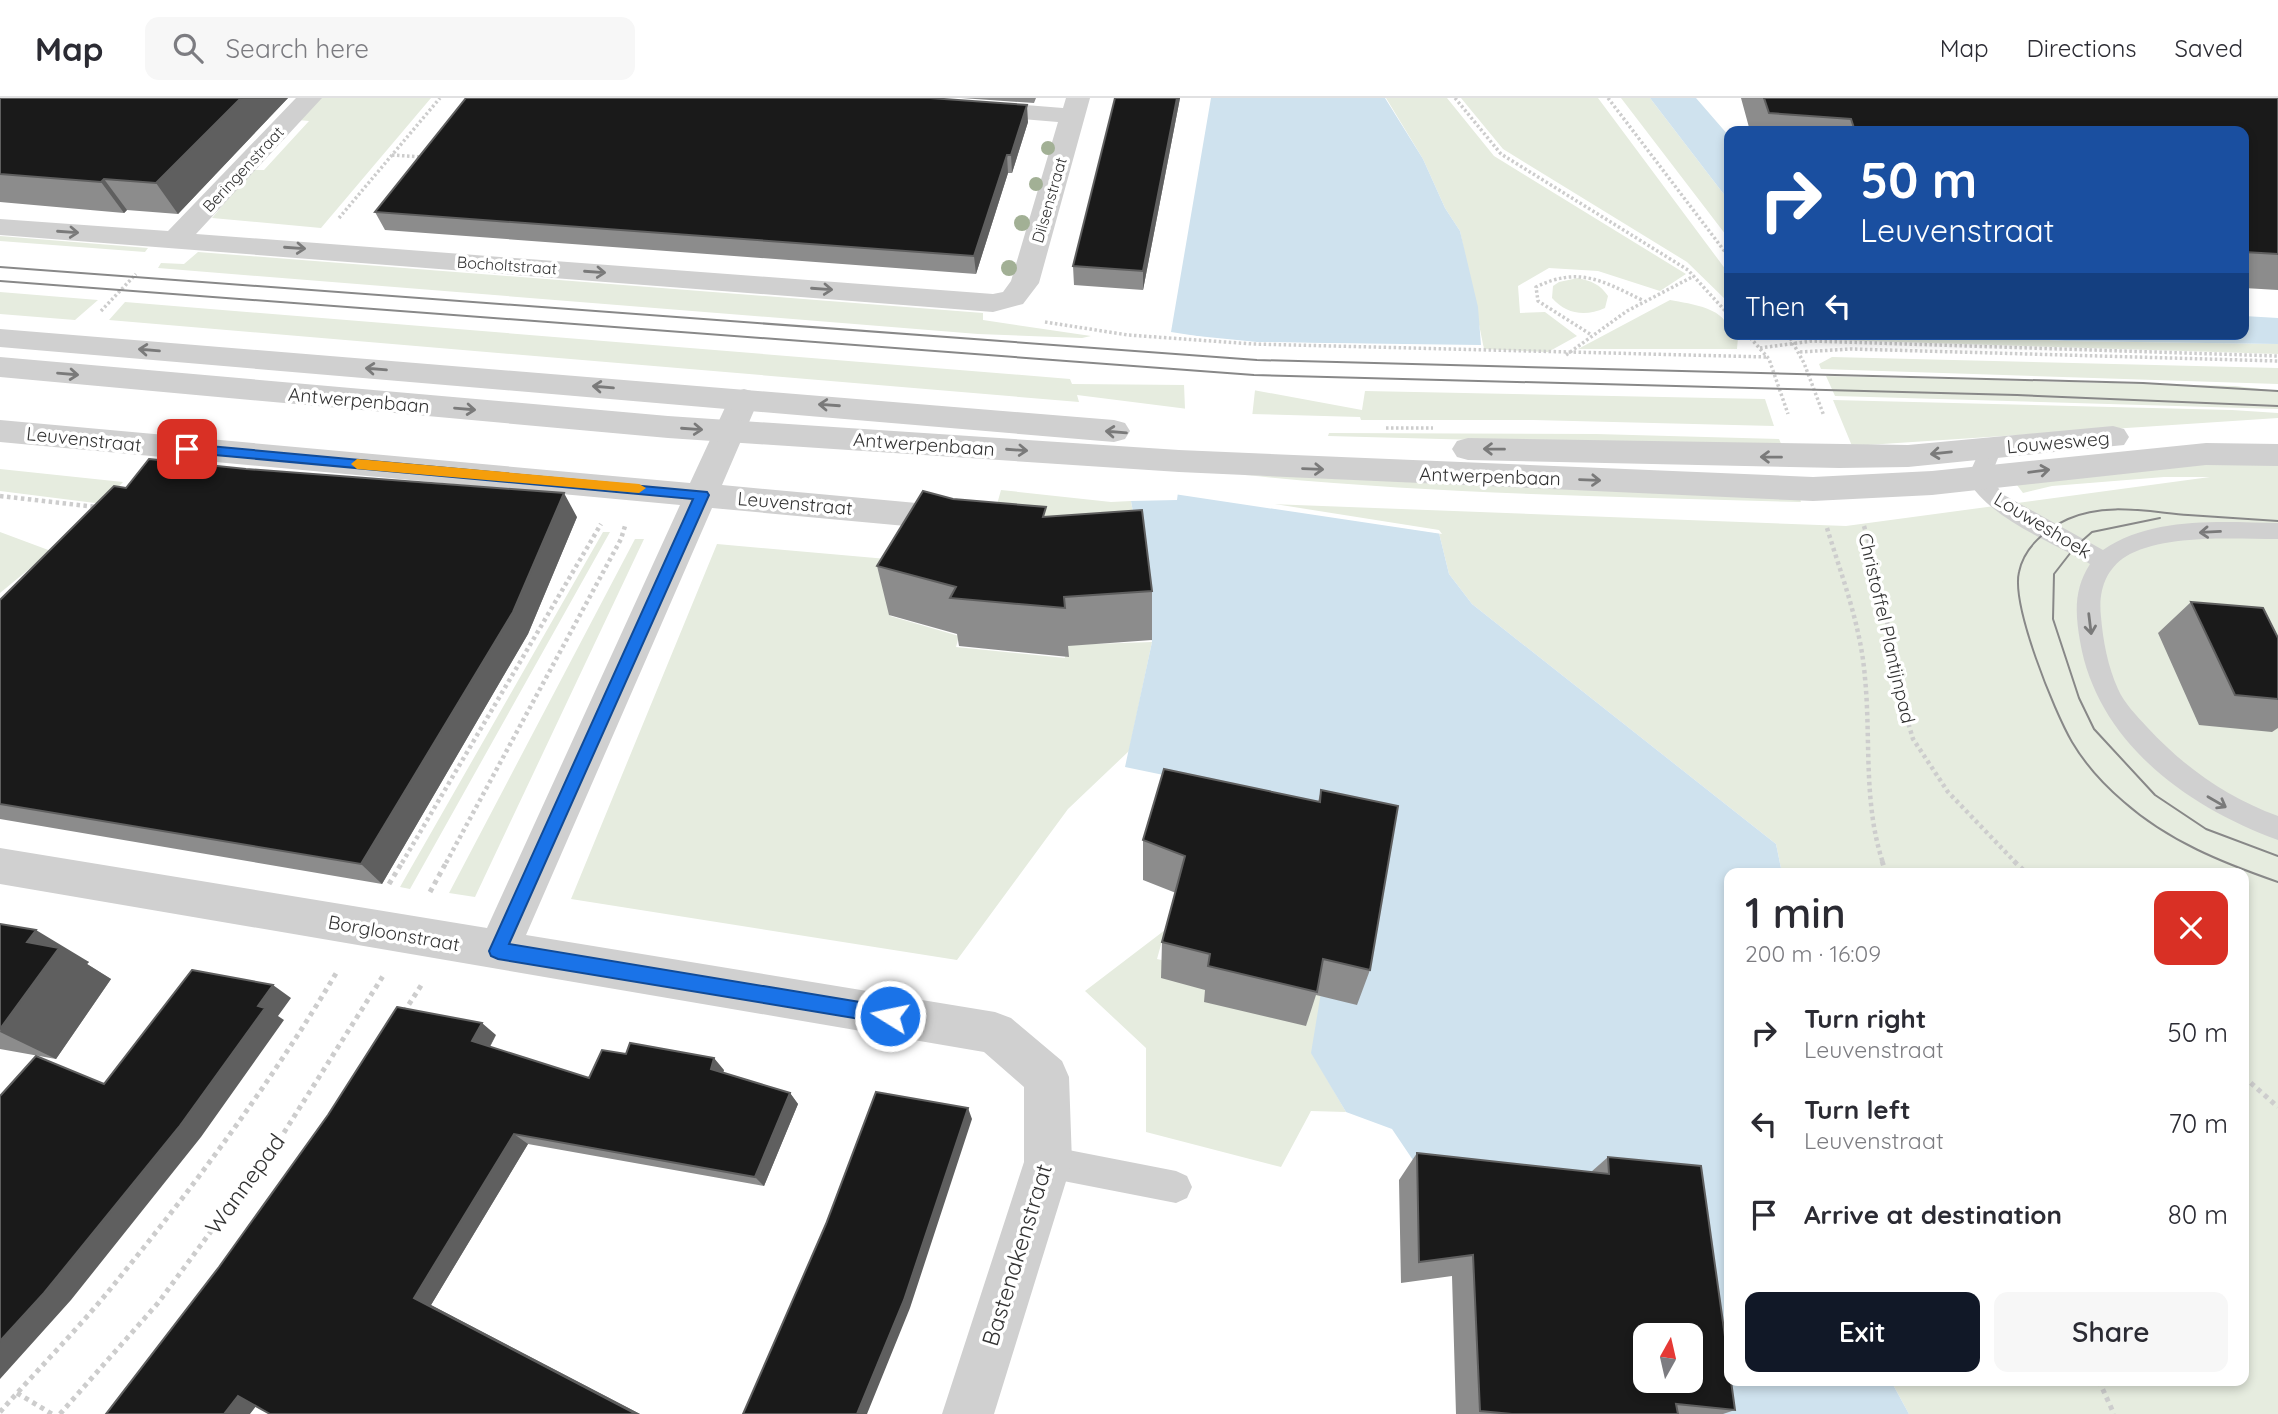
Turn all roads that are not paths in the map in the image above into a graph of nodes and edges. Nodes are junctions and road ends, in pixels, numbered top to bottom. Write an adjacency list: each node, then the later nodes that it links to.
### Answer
1 (310, 98): 5 (street, Beringenstraat)
2 (950, 107): 3 (street)
3 (1076, 107): 6 (street, Dilsenstraat)
4 (0, 227): 5 (street, Bocholtstraat, one-way to 5)
5 (176, 239): 6 (street, Bocholtstraat, one-way to 6)
6 (1013, 298)
7 (0, 338): 9 (street, Antwerpenbaan, one-way to 7)
8 (0, 368): 12 (street, Antwerpenbaan, one-way to 12)
9 (744, 399): 12 (street); 14 (street, Antwerpenbaan, one-way to 9)
10 (2278, 428): 13 (street, Louwesweg)
11 (0, 431): 18 (street, Leuvenstraat)
12 (730, 431): 14 (street, Antwerpenbaan, one-way to 14); 18 (street)
13 (1991, 448): 16 (street, Louwesweg, one-way to 16); 17 (lane, Louweshoek)
14 (1181, 450): 16 (street, Antwerpenbaan)
15 (2278, 455): 17 (street, Louwesweg, one-way to 15)
16 (1844, 472): 17 (street, Louwesweg)
17 (1978, 479): 21 (lane, Louweshoek)
18 (700, 498): 19 (street, Leuvenstraat); 24 (street)
19 (962, 519)
20 (2278, 531): 21 (lane, Louweshoek, one-way to 21)
21 (2106, 562): 22 (lane, Louweshoek, one-way to 22)
22 (2278, 828)
23 (0, 866): 24 (street, Borgloonstraat)
24 (498, 951): 25 (street, Borgloonstraat)
25 (995, 1033): 26 (street, Bastenakenstraat)
26 (1048, 1162): 27 (lane); 28 (street, Bastenakenstraat)
27 (1176, 1187)
28 (968, 1414)

